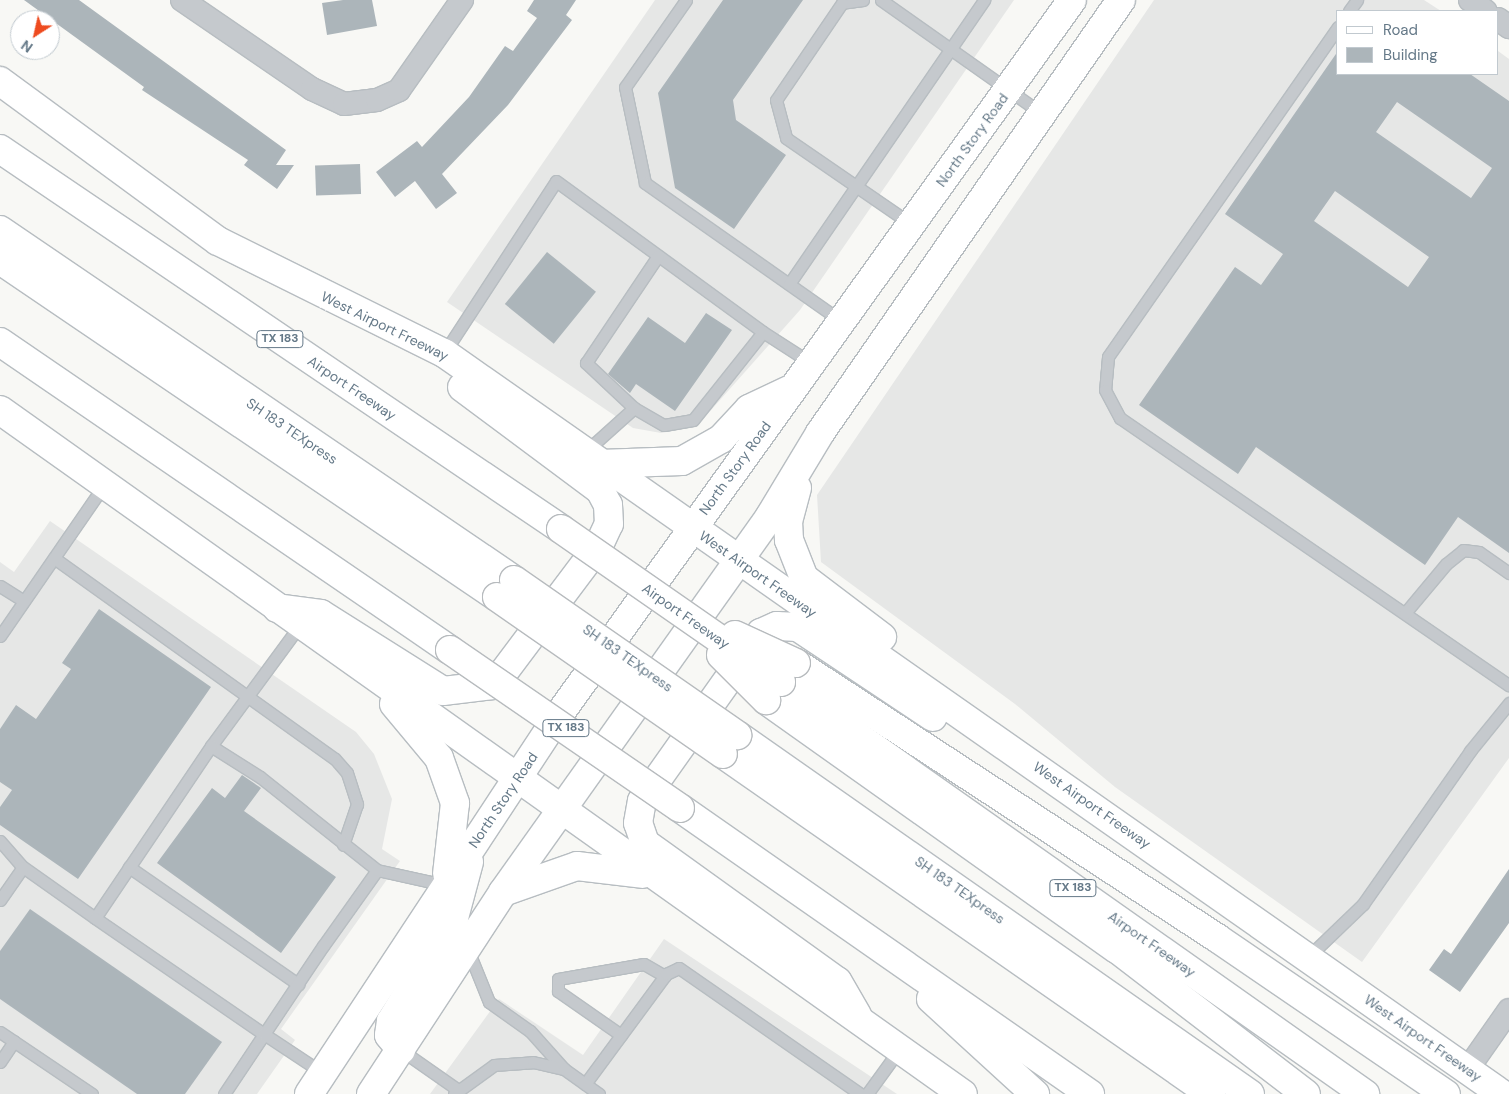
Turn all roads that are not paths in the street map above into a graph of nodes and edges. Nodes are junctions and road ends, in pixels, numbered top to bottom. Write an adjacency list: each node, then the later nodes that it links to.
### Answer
1 (182, 0): 2 (street)
2 (462, 0)
3 (686, 0): 22 (lane)
4 (862, 0): 17 (lane)
5 (881, 0): 12 (lane)
6 (984, 0): 12 (lane)
7 (1072, 0): 14 (main road, North Story Road)
8 (1121, 0): 15 (main road)
9 (1470, 0): 10 (street)
10 (1485, 10)
11 (1336, 30): 43 (lane)
12 (950, 50): 14 (lane); 17 (lane)
13 (0, 81): 25 (main road, West Airport Freeway)
14 (1007, 90): 15 (lane); 18 (main road, North Story Road)
15 (1041, 113): 32 (main road)
16 (0, 149): 47 (main road, Airport Freeway / TX 183, bridge)
17 (856, 186): 18 (lane); 22 (lane)
18 (911, 224): 23 (main road, North Story Road)
19 (0, 230): 40 (main road, SH 183 TEXpress)
20 (658, 256): 24 (lane); 27 (lane); 30 (lane)
21 (0, 260): 40 (main road, SH 183 TEXpress)
22 (789, 284): 23 (lane)
23 (841, 321): 28 (main road, North Story Road)
24 (763, 332): 28 (lane); 30 (lane)
25 (414, 341): 27 (main road, West Airport Freeway); 42 (main road)
26 (0, 342): 67 (main road, TX 183, bridge)
27 (444, 353): 33 (main road, West Airport Freeway)
28 (811, 363): 29 (main road, North Story Road)
29 (793, 388): 33 (main road); 35 (main road, North Story Road)
30 (634, 408): 33 (lane)
31 (0, 410): 34 (main road)
32 (820, 433): 37 (main road); 53 (main road)
33 (592, 459): 35 (main road, West Airport Freeway)
34 (106, 482): 36 (lane); 42 (main road)
35 (690, 528): 37 (main road, West Airport Freeway); 54 (main road, North Story Road)
36 (54, 558): 41 (lane); 49 (lane)
37 (739, 560): 53 (main road, West Airport Freeway); 55 (main road)
38 (1509, 573): 43 (lane)
39 (0, 586): 41 (lane)
40 (506, 589): 51 (main road, SH 183 TEXpress, bridge)
41 (24, 602): 45 (lane)
42 (273, 607): 44 (main road)
43 (1405, 613): 48 (lane)
44 (299, 626): 46 (main road); 49 (lane)
45 (0, 636)
46 (371, 676): 54 (main road); 63 (main road)
47 (781, 682): 97 (main road); 98 (main road, Airport Freeway / TX 183); 99 (main road)
48 (1509, 685)
49 (248, 693): 52 (lane); 57 (lane)
50 (1509, 703): 69 (lane)
51 (730, 744): 95 (main road, SH 183 TEXpress); 96 (main road, SH 183 TEXpress)
52 (212, 746): 57 (lane); 60 (lane)
53 (1039, 768): 69 (main road, West Airport Freeway); 73 (main road)
54 (519, 778): 55 (main road); 58 (main road, North Story Road)
55 (561, 809): 62 (main road); 64 (main road)
56 (0, 841): 59 (lane)
57 (343, 845): 61 (lane)
58 (473, 846): 63 (main road, North Story Road); 78 (main road)
59 (23, 867): 65 (lane); 66 (lane)
60 (129, 867): 66 (lane); 71 (lane)
61 (377, 870): 63 (lane); 71 (lane)
62 (654, 876): 64 (main road); 73 (main road)
63 (445, 885): 83 (main road, North Story Road)
64 (503, 892): 68 (main road)
65 (0, 900)
66 (95, 918): 75 (lane)
67 (868, 939): 93 (main road); 94 (main road, TX 183)
68 (468, 950): 78 (main road); 81 (lane)
69 (1308, 957): 82 (main road, West Airport Freeway)
70 (665, 976): 76 (lane); 76 (lane); 90 (lane)
71 (298, 984): 75 (lane)
72 (1509, 1010): 82 (street)
73 (862, 1023): 79 (main road)
74 (0, 1032): 77 (lane)
75 (264, 1034): 83 (lane); 87 (lane)
76 (621, 1035): 84 (lane)
77 (14, 1041): 80 (lane); 86 (lane)
78 (400, 1050): 85 (lane); 88 (main road)
79 (900, 1050): 91 (lane); 92 (main road)
80 (0, 1062)
81 (564, 1070): 84 (lane); 85 (lane)
82 (1467, 1070): 100 (main road, West Airport Freeway)
83 (316, 1083)
84 (585, 1084): 89 (lane)
85 (455, 1091)
86 (92, 1094)
87 (224, 1094)
88 (371, 1094)
89 (599, 1094)
90 (860, 1094)
91 (867, 1094)
92 (963, 1094)
93 (1035, 1094)
94 (1090, 1094)
95 (1211, 1094)
96 (1250, 1094)
97 (1306, 1094)
98 (1365, 1094)
99 (1446, 1094)
100 (1502, 1094)

